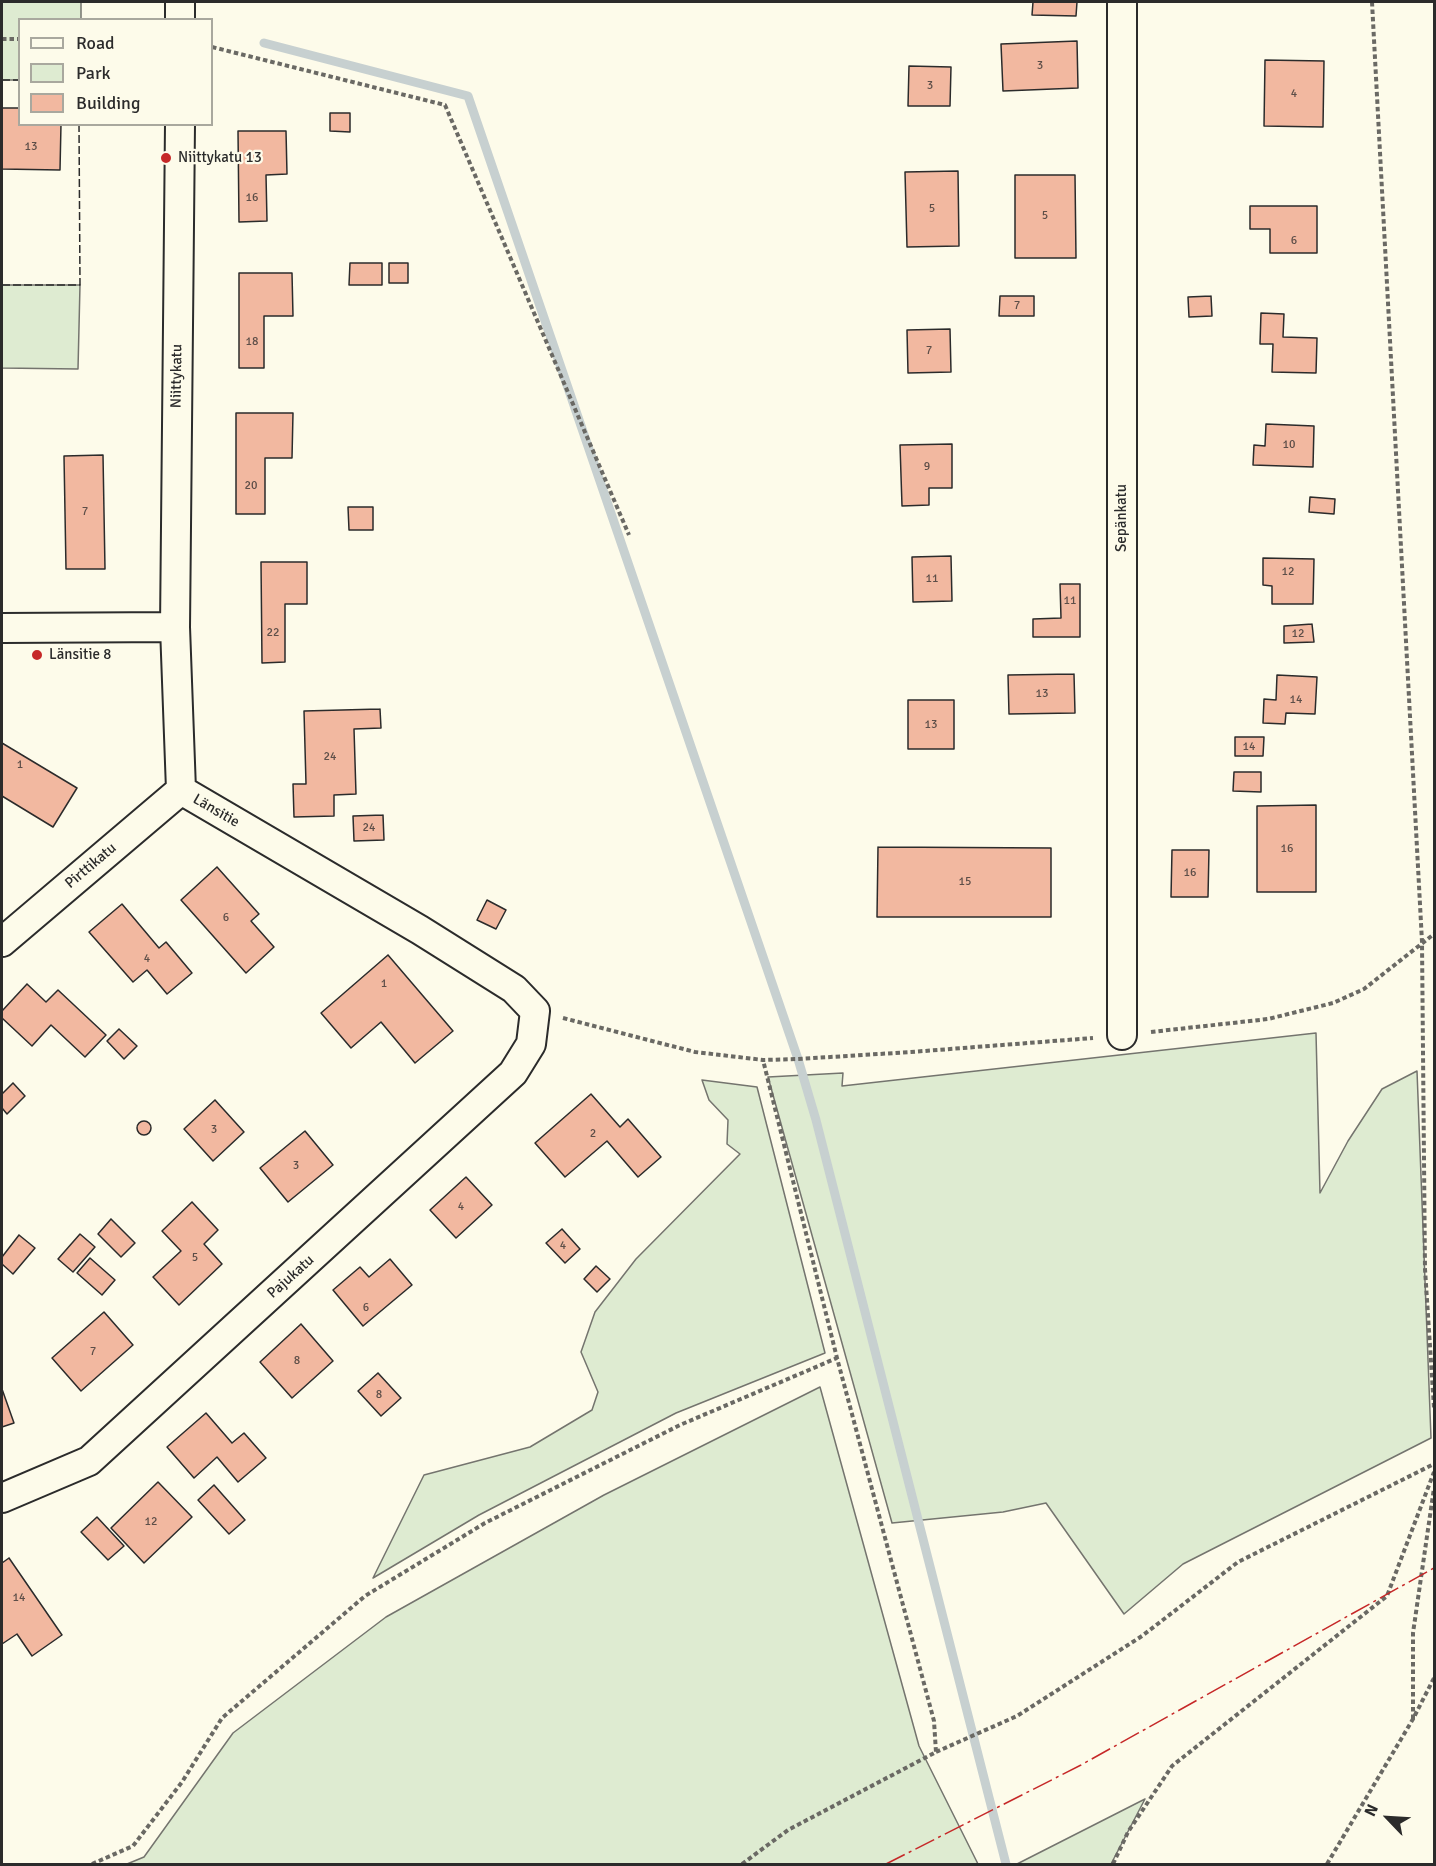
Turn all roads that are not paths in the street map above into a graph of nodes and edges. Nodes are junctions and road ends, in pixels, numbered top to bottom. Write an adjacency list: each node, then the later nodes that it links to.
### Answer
1 (180, 2): 3 (street)
2 (1122, 2): 10 (street, Sepänkatu)
3 (180, 18)
4 (180, 126): 5 (street, Niittykatu)
5 (175, 627): 6 (street); 7 (street, Länsitie)
6 (2, 628)
7 (181, 790): 8 (street, Pirttikatu); 9 (street, Länsitie)
8 (2, 942)
9 (535, 1011): 11 (street, Pajukatu)
10 (1122, 1035)
11 (2, 1498)

